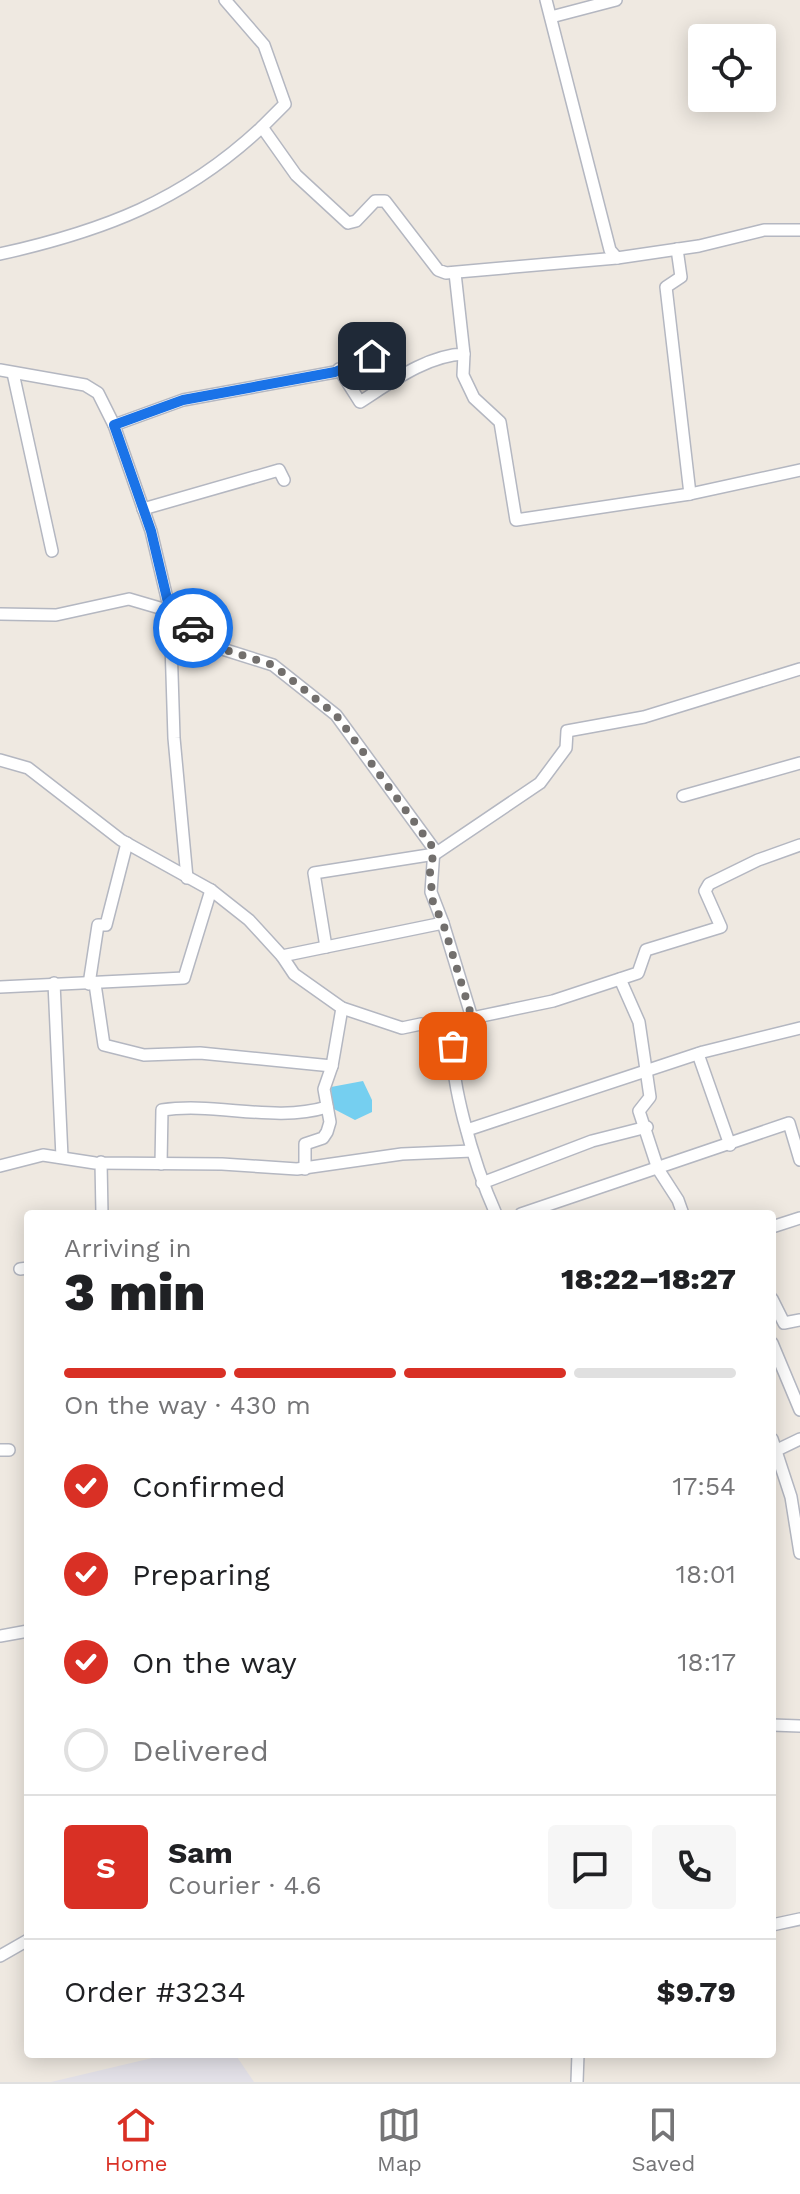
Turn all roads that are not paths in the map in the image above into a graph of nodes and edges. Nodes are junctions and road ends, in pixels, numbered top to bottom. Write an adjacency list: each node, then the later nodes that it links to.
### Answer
1 (225, 0): 5 (street)
2 (546, 0): 4 (street)
3 (616, 0): 4 (street)
4 (551, 17): 9 (street)
5 (262, 127): 8 (street); 10 (street)
6 (800, 230): 7 (street)
7 (677, 249): 9 (street); 18 (street)
8 (0, 254)
9 (617, 258): 10 (street)
10 (455, 273): 11 (street)
11 (464, 354): 14 (street); 18 (street)
12 (339, 369): 14 (street); 14 (street); 15 (street)
13 (6, 372): 15 (street); 20 (street)
14 (388, 384)
15 (114, 425): 19 (street)
16 (800, 470): 18 (street)
17 (284, 480): 19 (street)
18 (690, 494)
19 (143, 509): 21 (street)
20 (52, 551)
21 (170, 611): 22 (street); 29 (street); 30 (street)
22 (0, 614)
23 (800, 669): 29 (street)
24 (0, 760): 27 (street)
25 (800, 763): 26 (street)
26 (683, 796)
27 (127, 843): 30 (street); 37 (street)
28 (794, 847): 35 (street)
29 (435, 854): 32 (street); 33 (street)
30 (187, 878): 31 (street)
31 (211, 890): 34 (street); 37 (street)
32 (443, 923): 33 (street); 40 (street)
33 (326, 947): 34 (street)
34 (282, 956): 39 (street)
35 (620, 979): 40 (street); 45 (street)
36 (54, 983): 37 (street); 38 (street); 51 (street)
37 (92, 984): 44 (street)
38 (0, 987)
39 (342, 1008): 41 (street); 44 (street)
40 (472, 1018): 41 (street)
41 (454, 1028): 48 (street)
42 (800, 1028): 43 (street)
43 (698, 1054): 45 (street); 49 (street)
44 (332, 1066): 46 (street)
45 (645, 1073): 47 (street); 48 (street)
46 (327, 1107): 54 (street); 56 (street)
47 (647, 1127): 57 (street); 58 (street)
48 (467, 1130): 50 (street)
49 (730, 1145): 52 (street); 57 (street)
50 (472, 1151): 56 (street); 58 (street)
51 (62, 1157): 53 (street); 55 (street)
52 (800, 1160)
53 (101, 1162): 54 (street); 59 (street)
54 (161, 1164): 56 (street)
55 (0, 1166)
56 (305, 1169)
57 (658, 1169): 61 (street); 62 (street)
58 (482, 1183): 60 (street)
59 (102, 1210)
60 (494, 1210)
61 (533, 1210)
62 (682, 1210)
63 (800, 1218): 64 (street)
64 (776, 1226)
65 (776, 1307): 66 (street)
66 (800, 1320)
67 (776, 1353): 68 (street)
68 (800, 1410)
69 (800, 1439): 70 (street)
70 (776, 1446)
71 (776, 1455): 72 (street)
72 (800, 1553)
73 (24, 1632): 74 (street)
74 (0, 1636)
75 (776, 1725): 76 (street)
76 (800, 1726)
77 (800, 1919): 78 (street)
78 (776, 1924)
79 (24, 1942): 80 (street)
80 (0, 1956)
81 (578, 2058): 82 (street)
82 (577, 2082)

